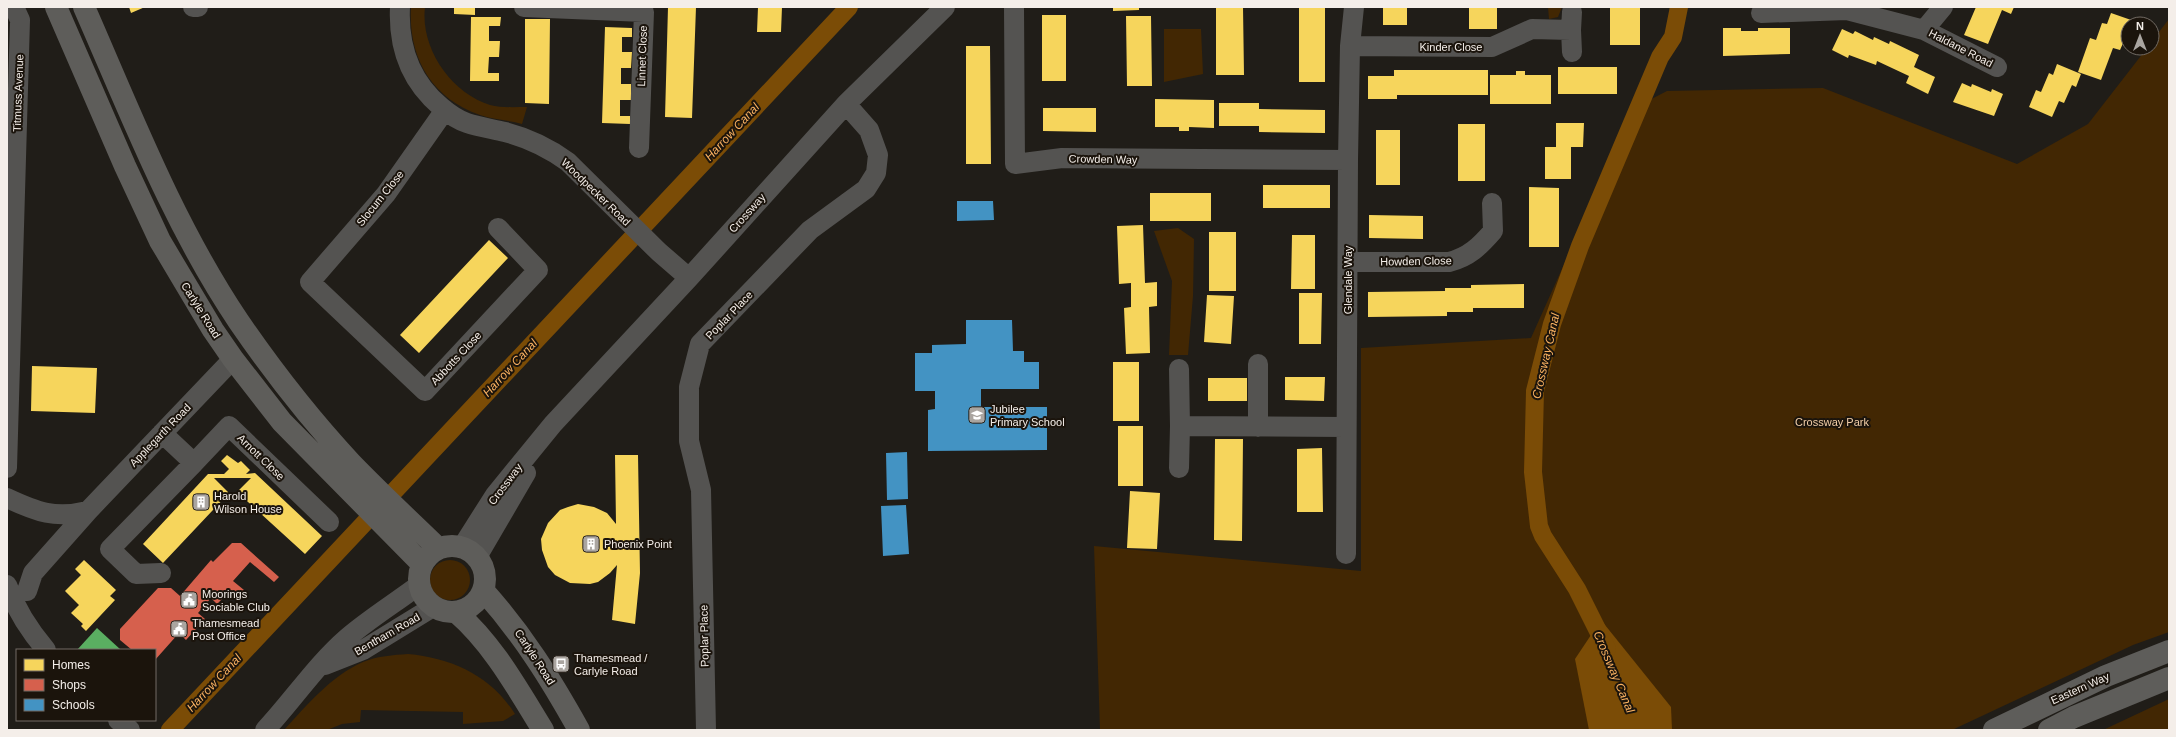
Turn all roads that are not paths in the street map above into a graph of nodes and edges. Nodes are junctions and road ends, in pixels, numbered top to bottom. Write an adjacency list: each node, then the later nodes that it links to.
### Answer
1 (14, 7): 26 (street, Titmuss Avenue)
2 (56, 7): 27 (main road, Carlyle Road)
3 (84, 7): 36 (main road, Carlyle Road)
4 (193, 7): 5 (street)
5 (198, 7)
6 (400, 7): 18 (street, Woodpecker Road)
7 (524, 7): 19 (street, Linnet Close)
8 (945, 7): 17 (street, Crossway)
9 (1014, 7): 20 (street, Crowden Way)
10 (1354, 7): 14 (street, Glendale Way)
11 (1943, 7): 13 (street, Haldane Road)
12 (1761, 13): 13 (street, Haldane Road)
13 (1924, 30): 16 (street, Haldane Road)
14 (1350, 46): 15 (street, Kinder Close); 20 (street, Glendale Way)
15 (1572, 52)
16 (1997, 67)
17 (846, 104): 24 (street, Crossway); 61 (street, Poplar Place)
18 (445, 110): 24 (street, Woodpecker Road); 25 (street, Slocum Close)
19 (639, 148)
20 (1348, 160): 23 (street, Glendale Way)
21 (1492, 204): 23 (street, Howden Close)
22 (498, 228): 25 (street, Abbotts Close)
23 (1349, 262): 32 (street, Glendale Way)
24 (689, 278): 42 (street, Crossway)
25 (310, 282)
26 (8, 351): 35 (street, Titmuss Avenue)
27 (233, 359): 33 (street, Applegarth Road); 36 (main road, Carlyle Road)
28 (1258, 364): 31 (street)
29 (1179, 369): 30 (street)
30 (1180, 426): 31 (street); 37 (street)
31 (1258, 427): 32 (street)
32 (1346, 427): 43 (street, Glendale Way)
33 (162, 433): 34 (street); 39 (street, Applegarth Road)
34 (194, 463): 40 (street, Arnott Close); 45 (street, Arnott Close)
35 (7, 468)
36 (342, 468): 41 (main road, Carlyle Road); 44 (main road, Carlyle Road)
37 (1179, 468)
38 (7, 498): 39 (street)
39 (88, 511): 49 (street, Applegarth Road)
40 (329, 522)
41 (438, 548): 42 (main road); 44 (main road)
42 (470, 552): 48 (main road)
43 (1346, 554)
44 (422, 564): 47 (main road)
45 (161, 573)
46 (7, 584): 52 (street)
47 (419, 586): 50 (main road); 54 (street, Bentham Road)
48 (484, 590): 51 (main road); 60 (main road, Carlyle Road)
49 (27, 591)
50 (433, 607): 51 (main road); 54 (street, Bentham Road)
51 (456, 612): 59 (main road)
52 (45, 649)
53 (2169, 650): 62 (main road, Eastern Way)
54 (318, 668): 58 (street, Bentham Road)
55 (2169, 678): 63 (main road)
56 (119, 721): 57 (street)
57 (130, 730)
58 (265, 730)
59 (543, 730)
60 (579, 730)
61 (706, 730)
62 (1994, 730)
63 (2050, 730)

